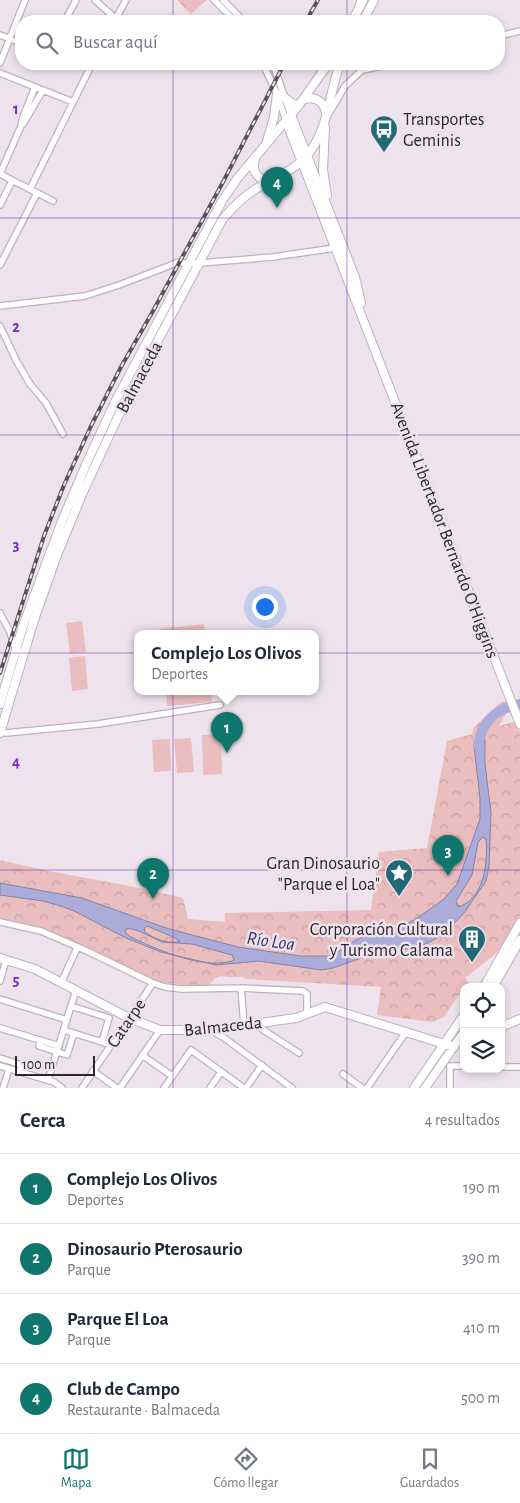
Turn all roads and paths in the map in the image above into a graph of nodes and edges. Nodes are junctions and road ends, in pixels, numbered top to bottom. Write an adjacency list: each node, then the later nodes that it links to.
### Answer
1 (25, 0): 9 (street)
2 (76, 0): 10 (street)
3 (95, 0): 11 (street)
4 (126, 0): 12 (street)
5 (214, 0): 13 (street)
6 (223, 0): 14 (street)
7 (374, 0): 16 (main road)
8 (362, 2): 15 (main road)
9 (19, 15)
10 (68, 15)
11 (110, 15)
12 (118, 15)
13 (229, 15)
14 (238, 15)
15 (355, 15)
16 (365, 15)
17 (15, 24): 21 (street)
18 (520, 31): 20 (street)
19 (0, 35): 21 (street)
20 (505, 35)
21 (9, 38): 22 (street); 23 (street)
22 (15, 40)
23 (0, 63)
24 (89, 70): 35 (street)
25 (267, 70): 33 (street)
26 (275, 70): 34 (street)
27 (324, 70): 36 (main road, Balmaceda)
28 (338, 70): 38 (main road, Balmaceda)
29 (362, 70): 38 (street)
30 (0, 73): 31 (street)
31 (35, 87): 32 (street); 39 (street)
32 (44, 90): 35 (street); 39 (street)
33 (277, 94): 37 (street); 40 (main road)
34 (285, 98): 36 (main road); 37 (street)
35 (73, 102): 48 (street)
36 (301, 102): 37 (main road, Balmaceda); 38 (main road)
37 (289, 118): 40 (main road, Balmaceda); 41 (main road, Avenida Libertador Bernardo O'Higgins)
38 (326, 119): 41 (main road, Balmaceda); 52 (main road)
39 (21, 126): 45 (street)
40 (265, 147): 42 (main road, Balmaceda)
41 (304, 158): 43 (main road, Balmaceda); 44 (main road, Avenida Libertador Bernardo O'Higgins); 52 (main road, Avenida Libertador Bernardo O'Higgins)
42 (256, 159): 47 (main road); 55 (main road, Balmaceda)
43 (292, 170): 44 (main road); 47 (main road, Balmaceda)
44 (306, 173): 53 (main road, Avenida Libertador Bernardo O'Higgins)
45 (0, 174): 46 (street)
46 (12, 181): 48 (street); 51 (street)
47 (271, 181): 54 (main road, Balmaceda)
48 (30, 189): 49 (street)
49 (37, 193): 50 (street); 56 (street)
50 (53, 201)
51 (0, 205)
52 (331, 216): 59 (main road, Avenida Libertador Bernardo O'Higgins)
53 (335, 248): 54 (street); 59 (main road, Avenida Libertador Bernardo O'Higgins)
54 (199, 263): 55 (street); 64 (main road, Balmaceda)
55 (188, 264): 57 (street); 62 (main road, Balmaceda)
56 (0, 265)
57 (0, 306)
58 (0, 326): 60 (street)
59 (370, 337): 67 (main road, Avenida Libertador Bernardo O'Higgins)
60 (63, 434)
61 (0, 613): 63 (street)
62 (23, 626): 63 (street); 64 (main road, Balmaceda)
63 (8, 628): 64 (street)
64 (20, 652): 65 (main road, Balmaceda); 68 (main road, Balmaceda)
65 (0, 704)
66 (220, 705): 68 (street)
67 (520, 724)
68 (0, 733)
69 (0, 922): 72 (street)
70 (520, 923): 76 (main road)
71 (520, 940): 77 (main road)
72 (77, 948): 75 (street); 78 (street)
73 (3, 959): 74 (street); 75 (main road, Balmaceda)
74 (0, 981)
75 (62, 981): 80 (main road, Balmaceda)
76 (486, 983)
77 (496, 983)
78 (153, 984): 79 (street); 84 (street, Catarpe)
79 (241, 988): 83 (street); 89 (street)
80 (76, 990): 82 (street); 84 (main road, Balmaceda)
81 (0, 999): 86 (street)
82 (71, 1006): 86 (street); 98 (street)
83 (307, 1014): 88 (main road, Balmaceda); 95 (main road, Balmaceda)
84 (129, 1018): 93 (main road, Balmaceda); 100 (street, Catarpe)
85 (520, 1019): 90 (main road)
86 (67, 1020): 92 (street)
87 (460, 1021): 99 (main road)
88 (254, 1024): 89 (main road, Balmaceda); 104 (street)
89 (244, 1025): 94 (main road, Balmaceda)
90 (505, 1025)
91 (0, 1028): 103 (street)
92 (64, 1030): 96 (street); 103 (street)
93 (160, 1030): 94 (main road, Balmaceda); 105 (street)
94 (210, 1030): 107 (street)
95 (406, 1032): 99 (main road, Balmaceda); 128 (street)
96 (74, 1033): 98 (street); 103 (street)
97 (460, 1038): 102 (main road)
98 (102, 1042): 100 (street)
99 (444, 1043): 102 (main road, Balmaceda); 129 (main road)
100 (111, 1045): 113 (street, Catarpe)
101 (460, 1045): 102 (main road)
102 (454, 1046): 130 (main road)
103 (58, 1049): 118 (street)
104 (298, 1053)
105 (142, 1056): 117 (street); 122 (street)
106 (0, 1058): 115 (street)
107 (262, 1065): 125 (street); 126 (street)
108 (0, 1066): 112 (street)
109 (460, 1066): 131 (street)
110 (505, 1066): 111 (street)
111 (520, 1067)
112 (8, 1068): 115 (street); 119 (street)
113 (93, 1071): 121 (street, Catarpe); 122 (street)
114 (221, 1072): 117 (street); 124 (street); 125 (street)
115 (25, 1073): 118 (street)
116 (342, 1074): 127 (street)
117 (172, 1076): 123 (street)
118 (48, 1080): 120 (street)
119 (3, 1088)
120 (62, 1088)
121 (82, 1088)
122 (118, 1088)
123 (164, 1088)
124 (210, 1088)
125 (245, 1088)
126 (292, 1088)
127 (362, 1088)
128 (368, 1088)
129 (414, 1088)
130 (425, 1088)
131 (450, 1088)

